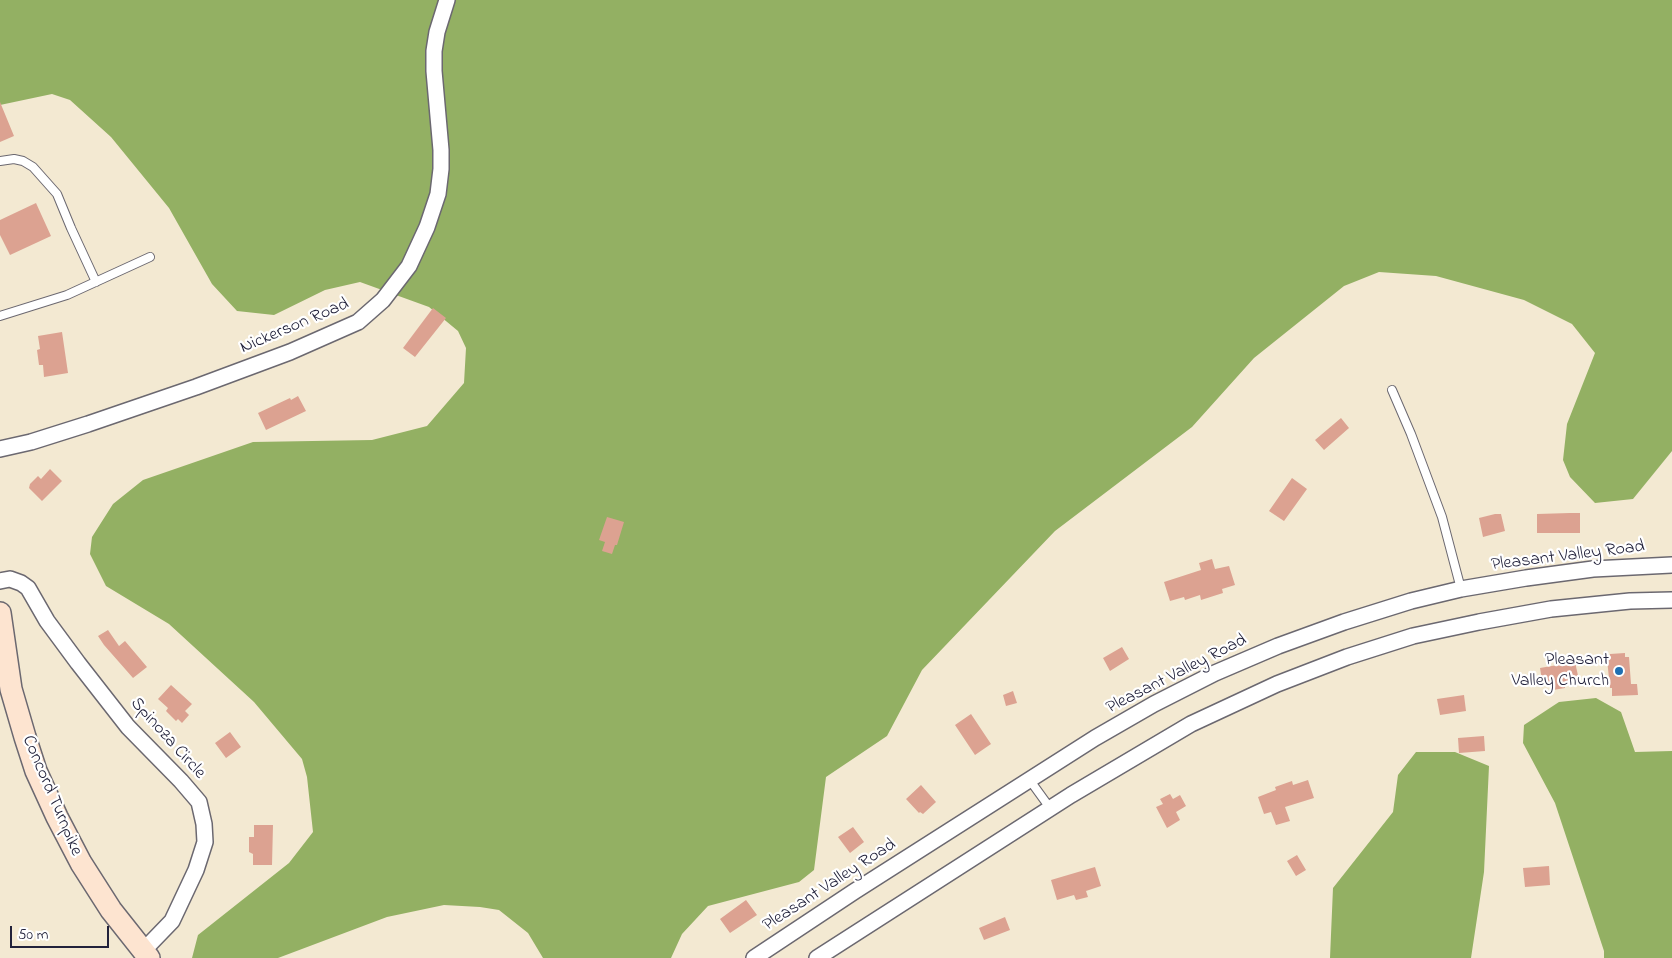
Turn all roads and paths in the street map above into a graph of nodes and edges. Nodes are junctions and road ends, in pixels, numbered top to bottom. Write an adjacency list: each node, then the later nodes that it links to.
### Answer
1 (447, 0): 7 (street, Nickerson Road)
2 (0, 161): 4 (lane)
3 (150, 257): 4 (lane)
4 (96, 282): 5 (lane)
5 (0, 316)
6 (1392, 390): 10 (lane)
7 (0, 449)
8 (1672, 565): 10 (street, Pleasant Valley Road)
9 (0, 581): 15 (street, Spinoza Circle)
10 (1461, 589): 13 (street, Pleasant Valley Road)
11 (1672, 600): 14 (street)
12 (0, 613): 15 (street, Concord Turnpike)
13 (1030, 779): 14 (lane); 16 (street, Pleasant Valley Road)
14 (1050, 808): 17 (street)
15 (146, 955)
16 (754, 958)
17 (817, 958)

